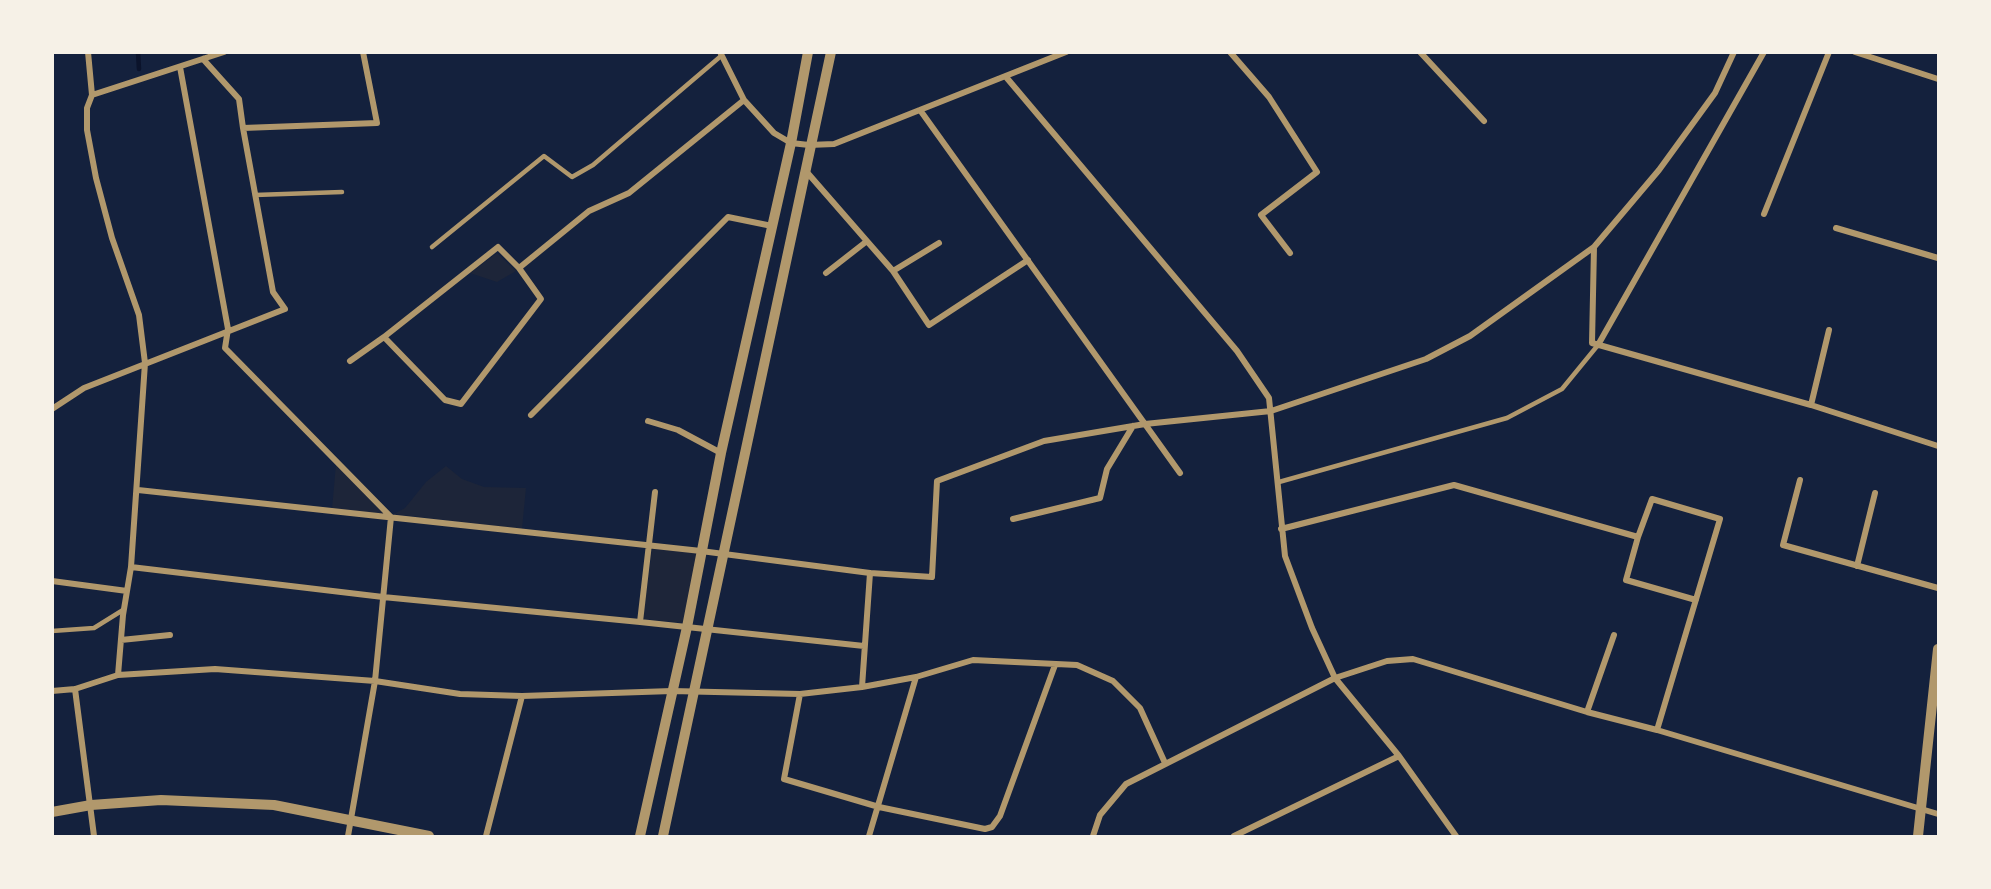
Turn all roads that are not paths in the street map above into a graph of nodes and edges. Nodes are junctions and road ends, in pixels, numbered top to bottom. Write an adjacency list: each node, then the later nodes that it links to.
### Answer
1 (88, 52): 19 (street)
2 (224, 52): 15 (street)
3 (363, 52): 23 (street)
4 (808, 52): 24 (street)
5 (831, 52): 25 (street)
6 (1066, 52): 14 (street)
7 (1230, 52): 36 (street)
8 (1420, 52): 22 (street)
9 (1734, 52): 35 (street)
10 (1764, 52): 45 (street)
11 (1829, 52): 29 (street)
12 (1855, 52): 18 (street)
13 (720, 54): 20 (street); 34 (lane)
14 (1051, 55): 17 (street)
15 (203, 59): 16 (street); 23 (street)
16 (180, 67): 19 (street); 42 (street)
17 (1006, 77): 21 (street); 50 (street)
18 (1938, 79)
19 (92, 95): 47 (street)
20 (744, 100): 24 (street); 39 (street)
21 (920, 110): 25 (street); 38 (street)
22 (1484, 121)
23 (243, 128): 28 (street)
24 (791, 143): 25 (street); 30 (street)
25 (810, 145): 26 (street)
26 (805, 169): 32 (street); 69 (street)
27 (342, 192): 28 (lane)
28 (255, 195): 42 (street)
29 (1764, 214)
30 (772, 226): 51 (street); 56 (street)
31 (1836, 228): 37 (street)
32 (867, 241): 40 (street); 41 (street)
33 (939, 243): 40 (street)
34 (432, 247)
35 (1594, 247): 45 (street); 50 (street)
36 (1290, 253)
37 (1938, 258)
38 (1028, 260): 40 (street); 53 (street)
39 (519, 268): 44 (street); 44 (street)
40 (893, 271)
41 (826, 273)
42 (228, 329): 47 (street); 63 (street)
43 (1829, 330): 48 (street)
44 (384, 337): 46 (street)
45 (1598, 345): 48 (street); 59 (lane)
46 (350, 361)
47 (145, 363): 49 (street); 60 (street)
48 (1811, 405): 55 (street)
49 (52, 409)
50 (1271, 411): 53 (street); 59 (street)
51 (531, 415)
52 (648, 422): 56 (street)
53 (1145, 424): 54 (street); 57 (street)
54 (1134, 426): 64 (street); 72 (street)
55 (1938, 446)
56 (721, 453): 68 (street)
57 (1180, 473)
58 (1800, 480): 70 (street)
59 (1279, 482): 65 (street)
60 (138, 490): 63 (street); 71 (street)
61 (655, 492): 67 (street)
62 (1875, 493): 70 (street)
63 (391, 517): 67 (street); 76 (street)
64 (1013, 519)
65 (1281, 530): 66 (street); 91 (street)
66 (1638, 537): 77 (street); 77 (street)
67 (650, 545): 68 (street); 79 (street)
68 (701, 551): 69 (street); 80 (street)
69 (722, 553): 72 (street); 81 (street)
70 (1857, 566): 74 (street)
71 (131, 567): 75 (street); 76 (street)
72 (870, 573): 86 (street)
73 (52, 581): 75 (street)
74 (1938, 588)
75 (127, 591): 78 (street)
76 (383, 597): 79 (street); 92 (street)
77 (1696, 600): 101 (street)
78 (123, 610): 82 (lane); 85 (street)
79 (640, 622): 80 (street)
80 (687, 627): 81 (street); 96 (street)
81 (708, 630): 86 (street); 97 (street)
82 (52, 631)
83 (170, 635): 85 (street)
84 (1614, 635): 100 (street)
85 (120, 640): 89 (street)
86 (864, 646): 93 (street)
87 (1938, 649): 106 (street)
88 (1055, 665): 90 (street); 103 (street); 105 (street)
89 (118, 675): 92 (street); 94 (street)
90 (916, 677): 93 (street); 105 (street)
91 (1335, 678): 100 (street); 102 (street); 103 (street)
92 (375, 681): 99 (street); 109 (street)
93 (862, 687): 98 (street)
94 (75, 689): 95 (street); 104 (street)
95 (52, 691)
96 (672, 691): 97 (street); 99 (street); 114 (street)
97 (694, 691): 98 (street); 115 (street)
98 (800, 694): 105 (street)
99 (522, 696): 113 (street)
100 (1587, 712): 101 (street)
101 (1657, 730): 106 (street)
102 (1399, 756): 118 (street); 119 (street)
103 (1165, 763): 117 (street)
104 (91, 805): 107 (street); 109 (street); 110 (street)
105 (879, 807): 116 (street)
106 (1920, 809): 108 (street); 120 (street)
107 (52, 812)
108 (1938, 814)
109 (351, 820): 111 (street); 112 (street)
110 (94, 837)
111 (348, 837)
112 (429, 837)
113 (486, 837)
114 (640, 837)
115 (663, 837)
116 (869, 837)
117 (1094, 837)
118 (1234, 837)
119 (1456, 837)
120 (1918, 837)

